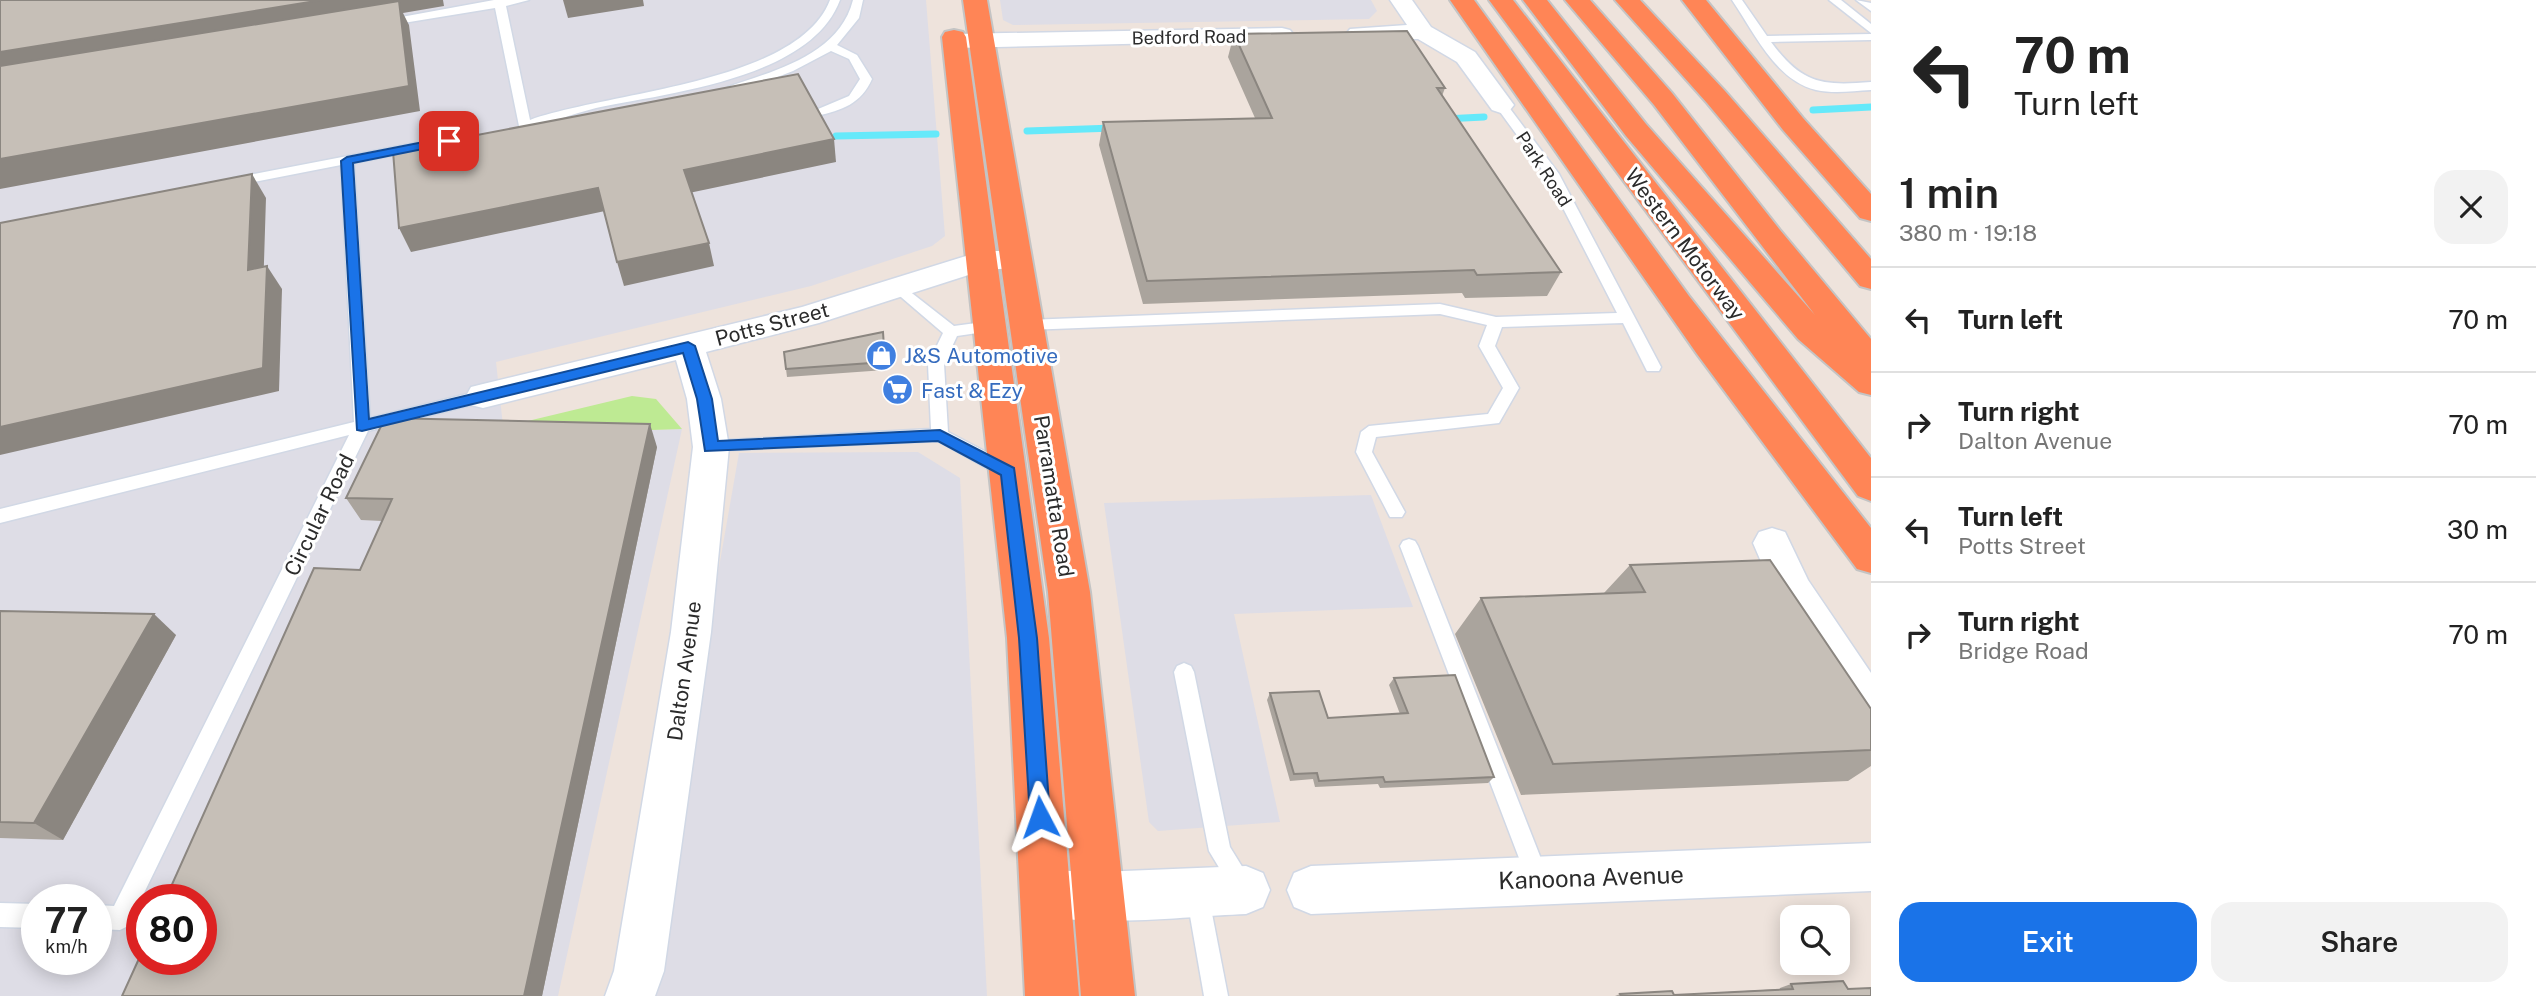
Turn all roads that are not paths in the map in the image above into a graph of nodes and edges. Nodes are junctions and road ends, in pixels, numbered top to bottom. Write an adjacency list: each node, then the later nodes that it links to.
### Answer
1 (524, 0): 18 (lane)
2 (835, 0): 36 (lane)
3 (858, 0): 28 (lane)
4 (950, 0): 27 (highway, Parramatta Road)
5 (975, 0): 27 (highway, Parramatta Road)
6 (1401, 0): 22 (street, Park Road)
7 (1462, 0): 63 (highway)
8 (1501, 0): 34 (highway, Western Motorway)
9 (1535, 0): 34 (highway)
10 (1577, 0): 50 (highway)
11 (1627, 0): 31 (highway)
12 (1660, 0): 31 (highway)
13 (1694, 0): 30 (highway)
14 (1717, 0): 30 (highway)
15 (1737, 0): 26 (lane)
16 (1834, 0): 21 (lane)
17 (1861, 0): 19 (lane)
18 (500, 2): 20 (lane); 36 (lane)
19 (1871, 8)
20 (378, 24)
21 (1871, 30)
22 (1423, 32): 23 (street); 32 (street, Park Road)
23 (1340, 34)
24 (1299, 35): 27 (street, Bedford Road)
25 (1871, 37): 26 (lane)
26 (1765, 39): 29 (lane)
27 (967, 40): 42 (highway, Parramatta Road)
28 (828, 46): 33 (lane); 36 (lane)
29 (1871, 86)
30 (1779, 95): 35 (highway)
31 (1727, 97): 43 (highway)
32 (1501, 105): 45 (lane, Park Road)
33 (817, 112)
34 (1606, 116): 52 (highway); 58 (highway, Western Motorway)
35 (1802, 124): 40 (highway); 41 (highway)
36 (518, 127)
37 (429, 145): 38 (lane)
38 (347, 161): 39 (lane); 54 (lane)
39 (213, 186)
40 (1871, 199)
41 (1871, 212)
42 (999, 261): 44 (street, Potts Street); 47 (highway, Parramatta Road)
43 (1871, 279)
44 (899, 288): 48 (lane); 49 (street, Potts Street)
45 (1629, 318): 46 (lane); 51 (lane, Park Road)
46 (1496, 322): 47 (lane); 59 (lane)
47 (1009, 325): 48 (lane); 57 (highway, Parramatta Road); 72 (highway, Parramatta Road)
48 (951, 332): 55 (lane)
49 (688, 346): 53 (street, Potts Street); 56 (street, Dalton Avenue)
50 (1871, 361)
51 (1653, 367)
52 (1871, 383)
53 (483, 396): 54 (lane, Potts Street)
54 (362, 426): 60 (lane, Circular Road); 75 (lane, Circular Road)
55 (940, 435): 56 (lane); 57 (lane)
56 (711, 447): 76 (street, Dalton Avenue)
57 (1009, 472): 71 (highway, Parramatta Road)
58 (1871, 486)
59 (1396, 512)
60 (0, 516)
61 (1772, 543): 65 (street)
62 (1409, 546): 67 (lane)
63 (1871, 557)
64 (1184, 672): 68 (lane)
65 (1871, 709)
66 (1871, 867): 67 (street, Kanoona Avenue)
67 (1538, 880): 70 (street, Kanoona Avenue)
68 (1246, 890): 69 (street)
69 (1197, 891): 72 (street); 79 (lane)
70 (1311, 891)
71 (1045, 894): 72 (street); 77 (highway, Parramatta Road)
72 (1100, 896): 78 (highway, Parramatta Road)
73 (0, 915): 74 (lane)
74 (21, 916)
75 (112, 918)
76 (634, 983)
77 (1052, 996)
78 (1108, 996)
79 (1216, 996)

